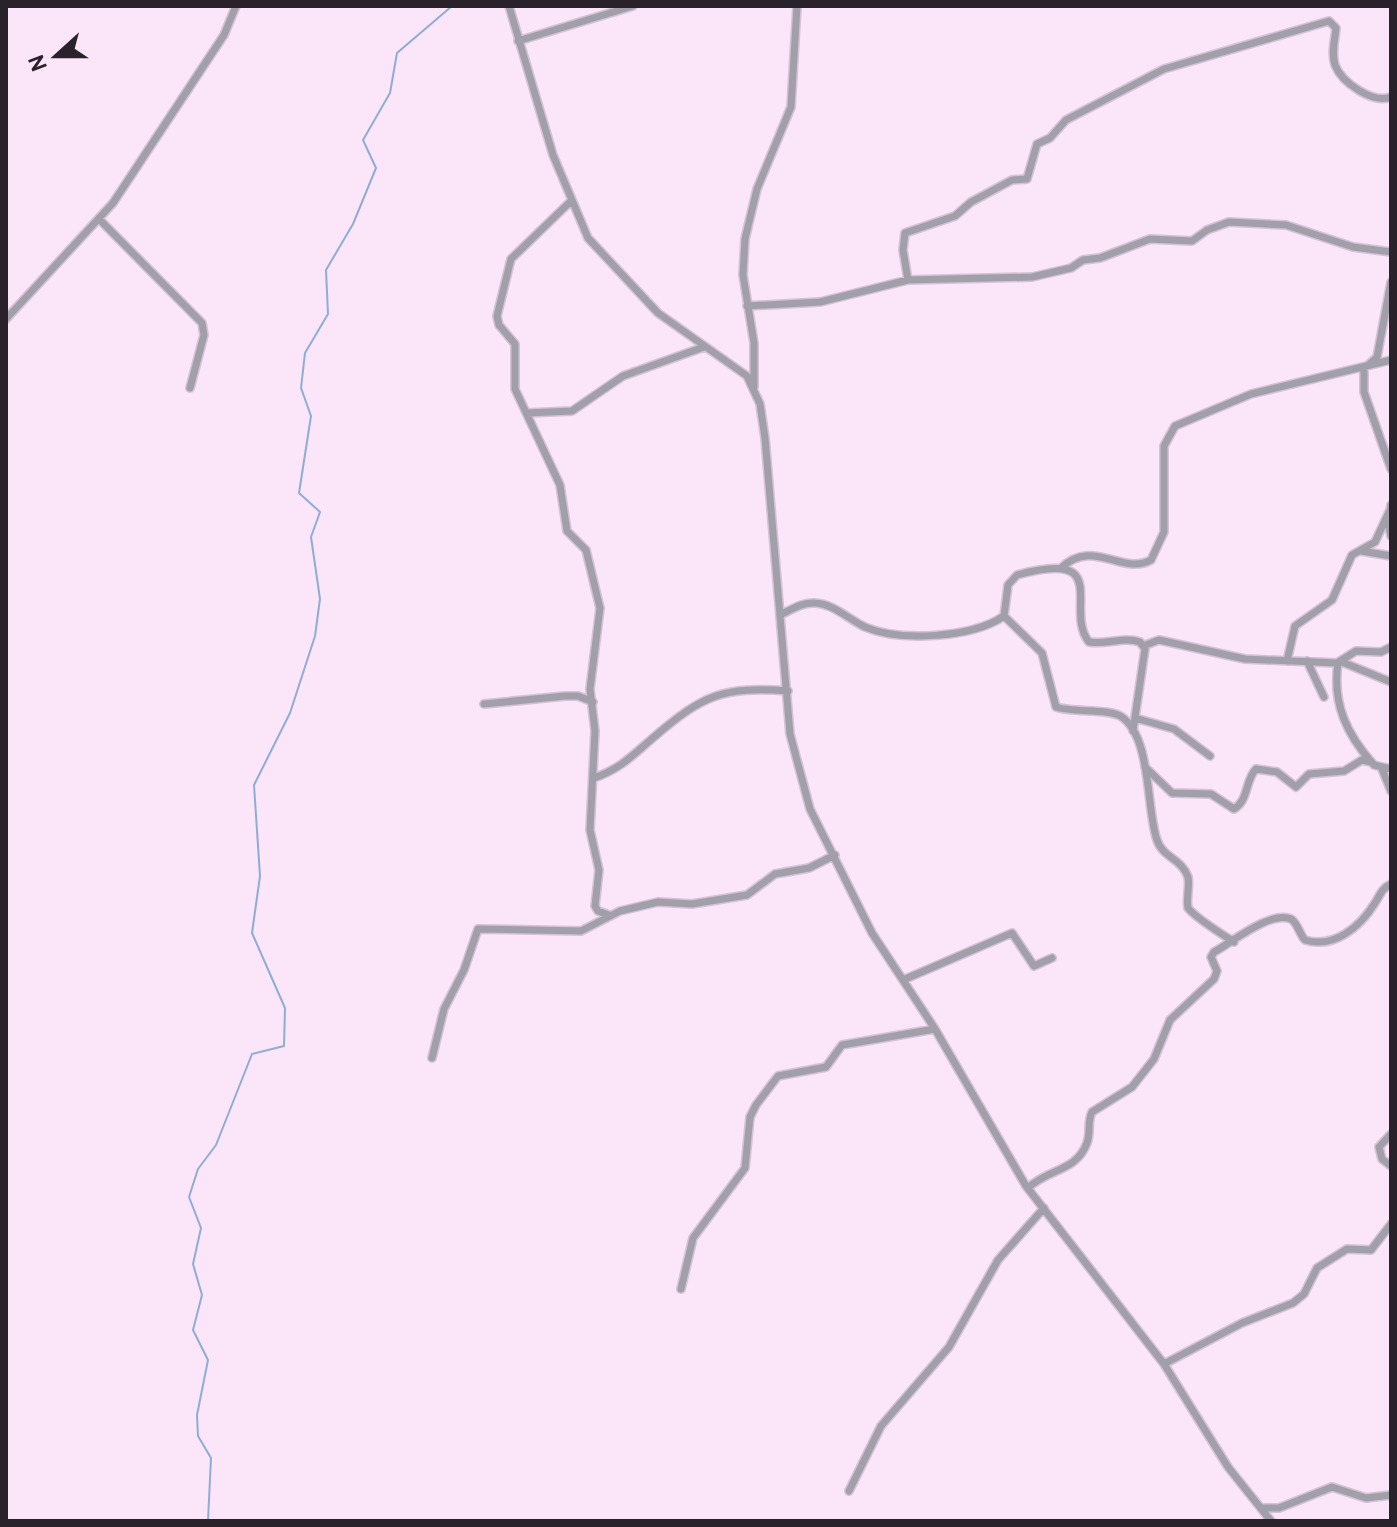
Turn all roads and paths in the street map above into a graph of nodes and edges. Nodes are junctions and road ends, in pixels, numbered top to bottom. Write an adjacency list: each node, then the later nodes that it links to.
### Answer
1 (236, 6): 8 (street)
2 (509, 6): 5 (street)
3 (633, 6): 5 (street)
4 (797, 6): 12 (street)
5 (518, 41): 7 (street)
6 (1391, 97): 10 (street)
7 (570, 202): 14 (street); 19 (street)
8 (99, 219): 13 (street); 18 (street)
9 (1391, 252): 10 (street)
10 (908, 280): 12 (street)
11 (1391, 282): 16 (street)
12 (747, 306): 17 (street)
13 (6, 319)
14 (704, 347): 17 (street); 19 (street)
15 (1391, 360): 16 (street)
16 (1364, 369): 20 (street); 25 (street)
17 (754, 387): 26 (street)
18 (190, 388)
19 (527, 413): 36 (street)
20 (1391, 469)
21 (1390, 509): 22 (street); 23 (street)
22 (1391, 536)
23 (1361, 551): 24 (street); 30 (street)
24 (1391, 556)
25 (1061, 568): 27 (street); 28 (street)
26 (780, 615): 27 (street); 34 (street)
27 (1004, 616): 39 (street)
28 (1143, 646): 30 (street); 38 (street)
29 (1391, 647): 32 (street)
30 (1287, 661): 31 (street)
31 (1307, 661): 32 (street); 35 (street)
32 (1340, 662): 33 (street); 41 (street)
33 (1391, 682)
34 (788, 691): 44 (street); 46 (street)
35 (1324, 697)
36 (593, 702): 37 (street); 44 (street)
37 (484, 704)
38 (1135, 718): 39 (street); 40 (street)
39 (1133, 731): 42 (street)
40 (1210, 756)
41 (1371, 762): 42 (street); 43 (street)
42 (1144, 767): 49 (street)
43 (1386, 769): 45 (street)
44 (594, 778): 48 (street)
45 (1391, 791)
46 (835, 855): 48 (street); 51 (street)
47 (1391, 884): 49 (street)
48 (609, 915): 53 (street)
49 (1234, 942): 56 (street)
50 (1052, 958): 51 (street)
51 (903, 980): 52 (street)
52 (935, 1029): 56 (street); 59 (street)
53 (432, 1058)
54 (1391, 1134): 55 (street)
55 (1391, 1166)
56 (1028, 1188): 57 (street)
57 (1044, 1208): 60 (street); 61 (street)
58 (1391, 1224): 60 (street)
59 (681, 1289)
60 (1164, 1364): 63 (street)
61 (849, 1491)
62 (1391, 1495): 63 (street)
63 (1263, 1508): 64 (street)
64 (1271, 1521)

